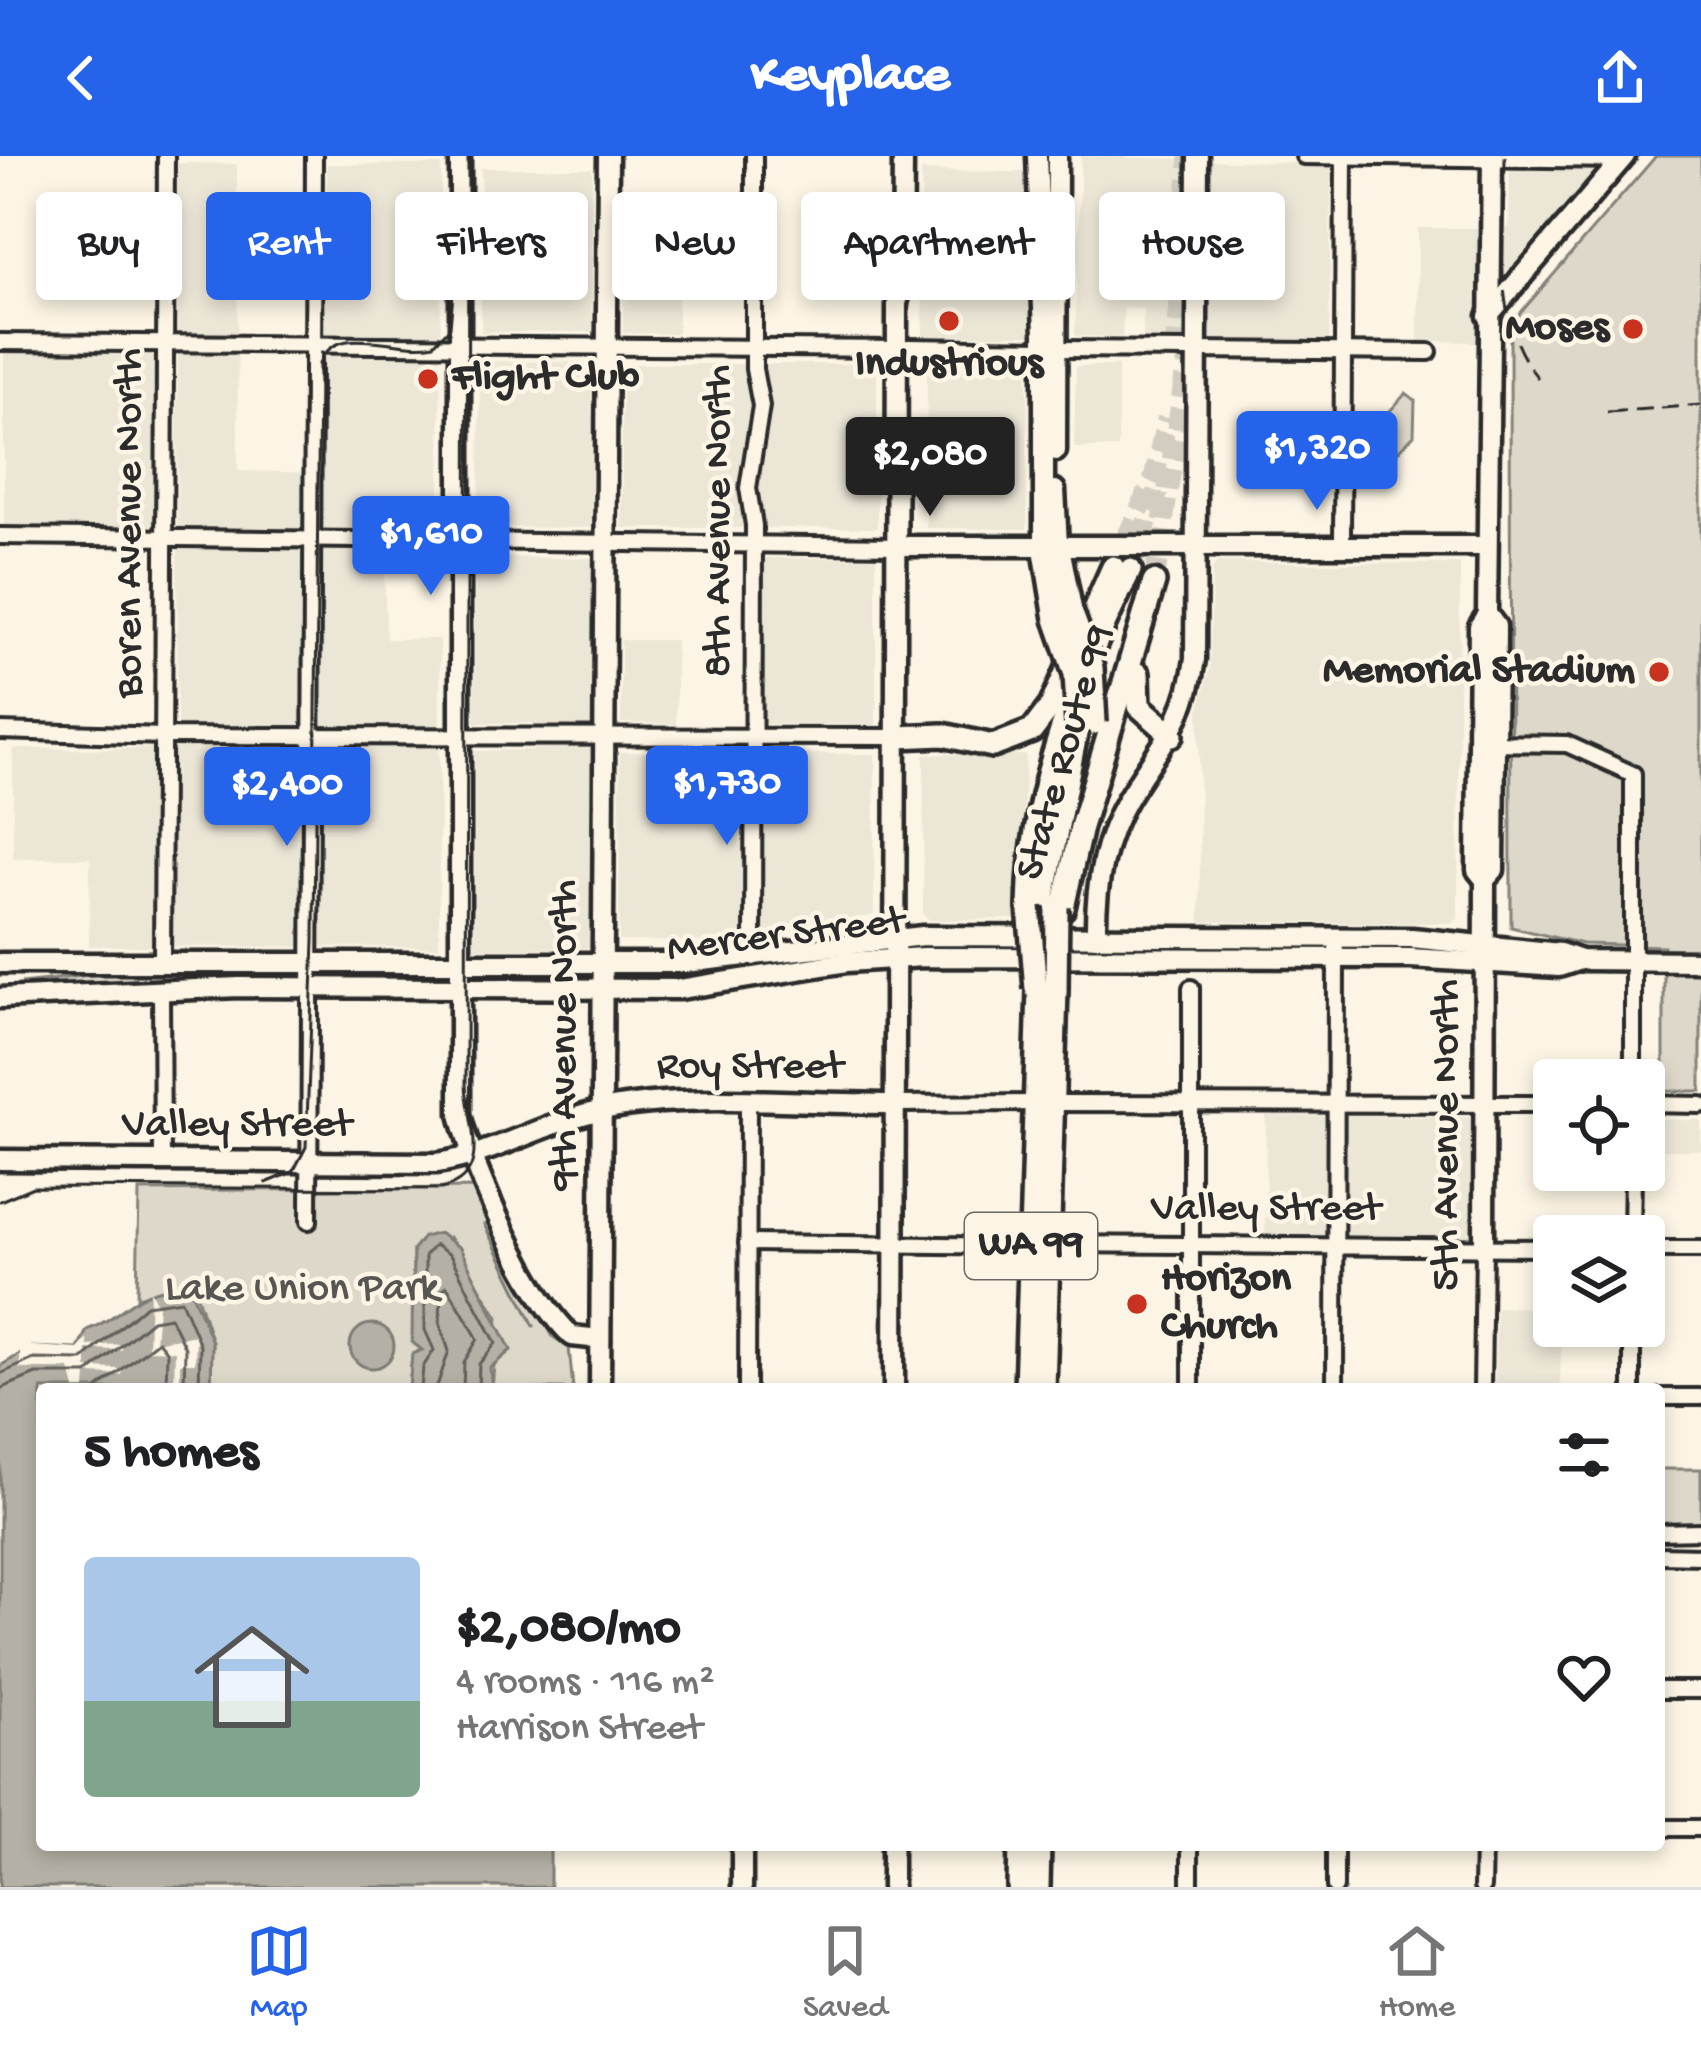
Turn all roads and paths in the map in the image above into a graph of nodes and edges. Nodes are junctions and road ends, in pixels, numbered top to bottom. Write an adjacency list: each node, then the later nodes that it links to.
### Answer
1 (166, 156): 16 (street, Boren Avenue North)
2 (314, 156): 17 (street)
3 (460, 156): 18 (main road)
4 (608, 156): 19 (main road, 9th Avenue North)
5 (754, 156): 21 (street, 8th Avenue North)
6 (903, 156): 20 (main road)
7 (1037, 156): 22 (main road)
8 (1057, 156): 22 (main road)
9 (1198, 156): 23 (main road)
10 (1304, 156): 11 (street)
11 (1344, 156): 12 (street); 24 (street)
12 (1492, 157): 13 (street); 14 (main road, 5th Avenue North)
13 (1623, 158): 14 (main road)
14 (1488, 316): 34 (main road, 5th Avenue North)
15 (0, 341): 16 (street)
16 (165, 344): 17 (street); 27 (street, Boren Avenue North)
17 (313, 346): 18 (street); 28 (street)
18 (459, 347): 19 (street); 29 (main road)
19 (607, 347): 21 (street); 30 (main road, 9th Avenue North)
20 (902, 348): 21 (street); 22 (street); 35 (main road)
21 (754, 349): 31 (street, 8th Avenue North)
22 (1052, 349): 23 (street); 33 (main road)
23 (1198, 350): 24 (street); 36 (main road)
24 (1342, 352): 25 (street); 32 (street)
25 (1430, 352)
26 (0, 536): 27 (street)
27 (165, 537): 28 (street); 41 (street, Boren Avenue North)
28 (314, 539): 29 (street); 42 (street)
29 (458, 542): 30 (street); 43 (main road)
30 (605, 543): 31 (street); 44 (main road, 9th Avenue North)
31 (753, 544): 35 (street); 45 (street, 8th Avenue North)
32 (1342, 544): 34 (main road); 36 (main road)
33 (1051, 545): 35 (main road); 36 (main road); 48 (highway, bridge)
34 (1487, 545): 47 (main road, 5th Avenue North)
35 (898, 546): 46 (main road)
36 (1196, 546): 40 (main road)
37 (1154, 582): 38 (highway, State Route 99 / WA 99)
38 (1140, 636): 40 (highway); 48 (highway, State Route 99 / WA 99)
39 (0, 731): 41 (street)
40 (1172, 735): 50 (main road)
41 (164, 736): 42 (street); 59 (street, Boren Avenue North)
42 (312, 737): 43 (street); 56 (street)
43 (458, 737): 44 (street); 60 (main road)
44 (604, 737): 45 (street); 62 (main road, 9th Avenue North)
45 (752, 737): 46 (street); 53 (street, 8th Avenue North)
46 (898, 737): 48 (highway, State Route 99 / WA 99); 49 (main road)
47 (1487, 743): 52 (main road, 5th Avenue North); 57 (street)
48 (1048, 908): 68 (highway, bridge); 68 (highway, State Route 99 / WA 99, bridge)
49 (898, 937): 50 (main road, Mercer Street); 53 (main road, Mercer Street); 54 (main road)
50 (1096, 937): 51 (main road, Mercer Street); 55 (main road)
51 (1336, 948): 52 (main road, Mercer Street); 55 (main road, Mercer Street); 73 (street)
52 (1484, 954): 57 (main road, Mercer Street); 74 (main road, 5th Avenue North)
53 (753, 958): 62 (main road, Mercer Street)
54 (898, 958): 55 (main road, Mercer Street); 65 (main road, Mercer Street); 77 (main road)
55 (1267, 958)
56 (311, 960): 59 (main road, Mercer Street); 60 (main road, Mercer Street); 63 (street)
57 (1632, 961): 58 (main road, Mercer Street); 70 (street)
58 (1701, 961)
59 (163, 962): 61 (main road, Mercer Street)
60 (458, 962): 62 (main road, Mercer Street); 64 (main road)
61 (0, 963)
62 (603, 963): 65 (main road, 9th Avenue North)
63 (311, 987): 64 (main road, Mercer Street); 67 (main road, Mercer Street); 84 (street)
64 (458, 988): 65 (main road, Mercer Street); 81 (main road)
65 (602, 988): 80 (main road, 9th Avenue North)
66 (1191, 988): 71 (street)
67 (161, 989): 69 (main road, Mercer Street); 83 (street)
68 (1042, 992): 72 (highway, WA 99)
69 (0, 998)
70 (1633, 1059)
71 (1190, 1102): 72 (street, Roy Street); 73 (street, Roy Street); 89 (street)
72 (1046, 1103): 77 (street, Roy Street); 88 (highway, WA 99)
73 (1335, 1103): 74 (street, Roy Street); 90 (street)
74 (1484, 1103): 75 (street, Roy Street); 91 (main road, 5th Avenue North)
75 (1533, 1103)
76 (748, 1104): 77 (main road, Roy Street); 80 (main road, Roy Street); 86 (street)
77 (897, 1104): 87 (main road)
78 (1665, 1104): 79 (street)
79 (1701, 1105)
80 (601, 1110): 81 (main road, Roy Street); 95 (main road, 9th Avenue North)
81 (472, 1158): 84 (main road, Valley Street); 95 (main road)
82 (0, 1160): 83 (main road, Valley Street)
83 (162, 1161): 84 (main road, Valley Street)
84 (311, 1162): 85 (street)
85 (309, 1221)
86 (747, 1244): 87 (street, Valley Street); 98 (street)
87 (895, 1245): 88 (street, Valley Street); 99 (main road)
88 (1040, 1245): 89 (street, Valley Street); 100 (highway, WA 99); 101 (highway, WA 99)
89 (1192, 1246): 90 (street, Valley Street); 102 (street)
90 (1336, 1247): 91 (street, Valley Street); 103 (street)
91 (1484, 1248): 92 (street, Valley Street); 104 (street, 5th Avenue North)
92 (1533, 1248)
93 (1665, 1250): 94 (street)
94 (1701, 1250)
95 (600, 1331): 97 (main road, 9th Avenue North)
96 (1632, 1347): 105 (street)
97 (600, 1383)
98 (747, 1383)
99 (894, 1383)
100 (1026, 1383)
101 (1044, 1383)
102 (1191, 1383)
103 (1336, 1383)
104 (1482, 1383)
105 (1632, 1383)
106 (1665, 1396): 107 (street)
107 (1701, 1397)
108 (1701, 1531): 109 (street)
109 (1665, 1532)
110 (1665, 1556): 111 (street)
111 (1701, 1556)
112 (1665, 1690): 113 (street)
113 (1701, 1690)
114 (1665, 1828): 115 (street)
115 (1701, 1828)
116 (742, 1851): 123 (main road)
117 (892, 1851): 124 (main road)
118 (1020, 1851): 125 (highway)
119 (1039, 1851): 126 (highway)
120 (1190, 1851): 127 (street)
121 (1335, 1851): 128 (street)
122 (1483, 1851): 129 (street)
123 (742, 1887)
124 (892, 1887)
125 (1019, 1887)
126 (1039, 1887)
127 (1190, 1887)
128 (1335, 1887)
129 (1482, 1887)

